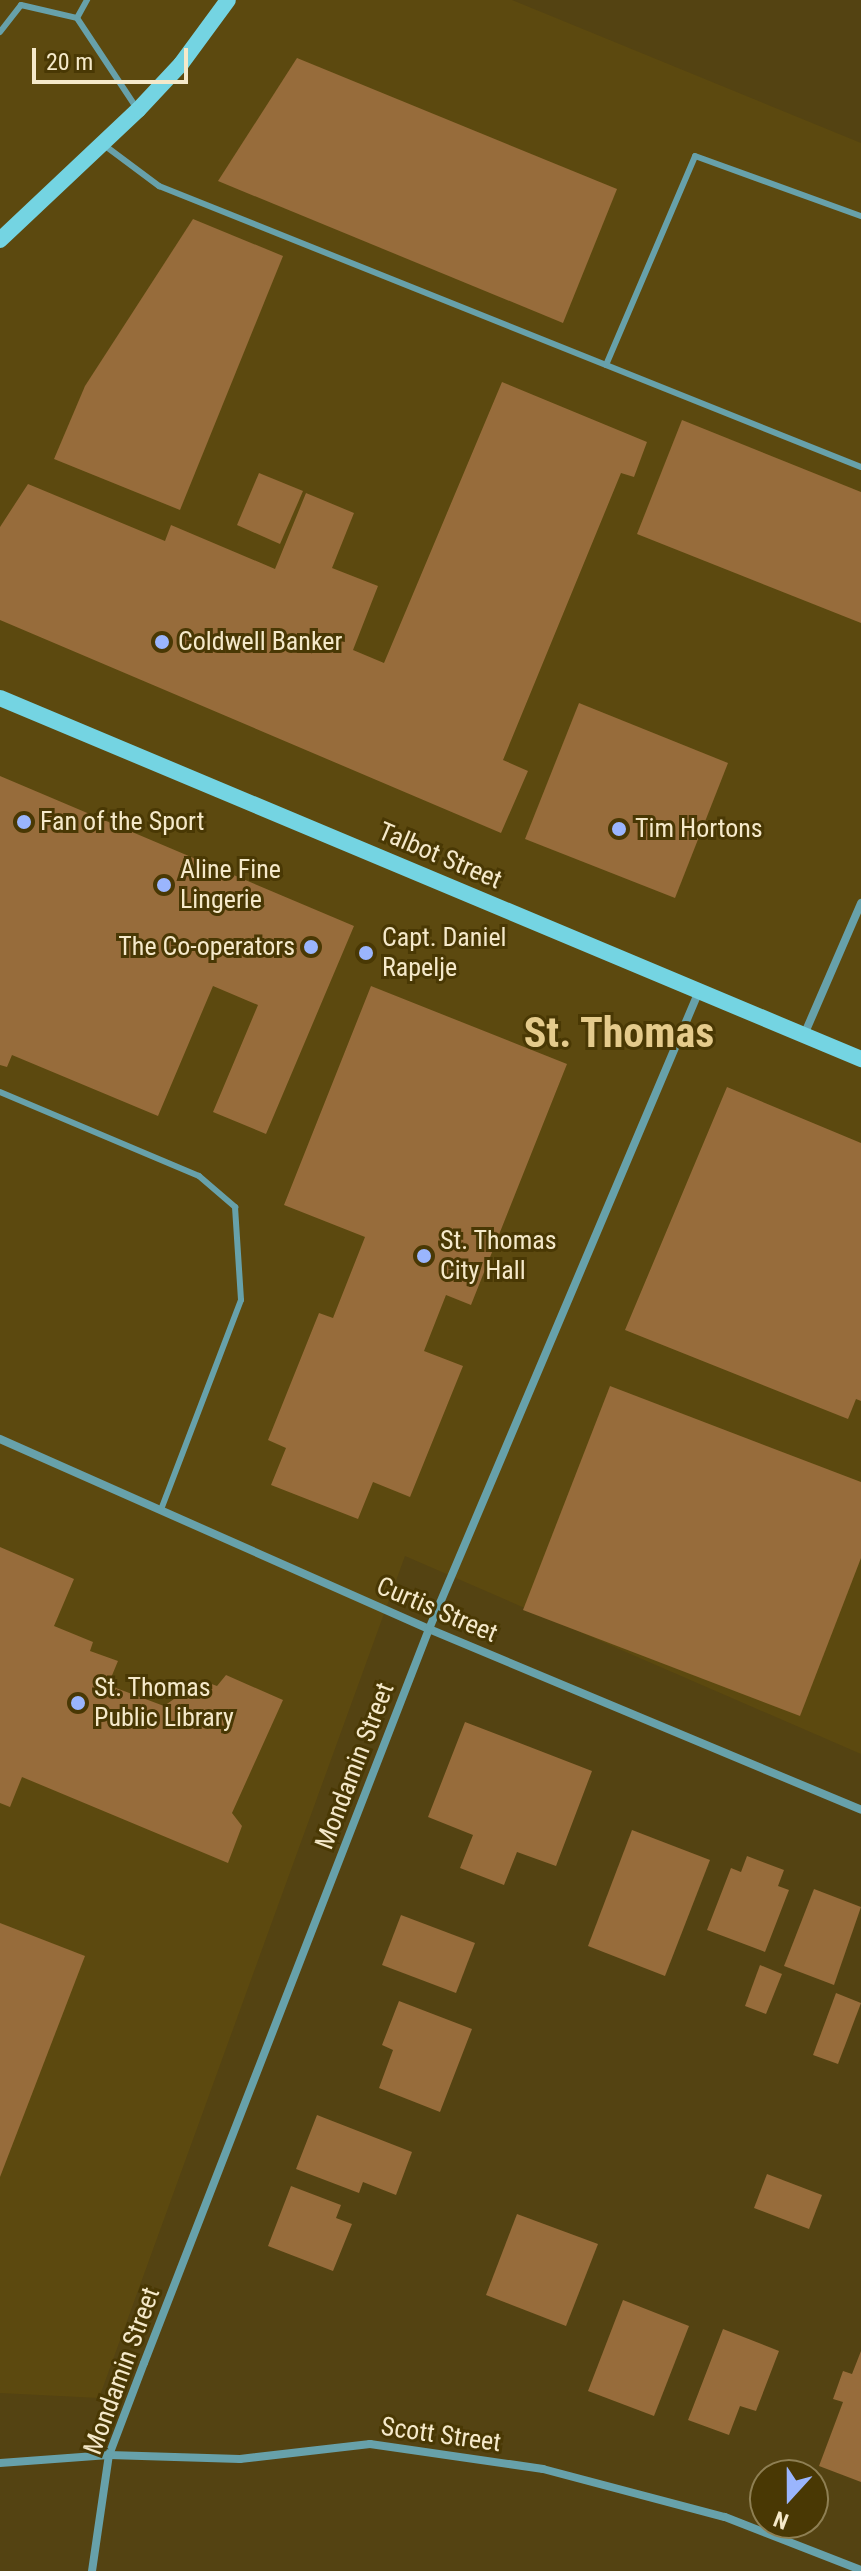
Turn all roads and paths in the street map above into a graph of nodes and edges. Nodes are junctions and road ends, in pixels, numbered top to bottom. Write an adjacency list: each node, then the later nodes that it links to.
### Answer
1 (87, 0): 3 (lane)
2 (228, 0): 5 (main road)
3 (77, 18): 4 (lane); 5 (lane)
4 (0, 32)
5 (138, 110): 6 (main road)
6 (103, 145): 8 (main road); 9 (lane)
7 (861, 216): 9 (lane)
8 (0, 240)
9 (606, 365): 10 (lane)
10 (861, 467)
11 (0, 698): 13 (main road, Talbot Street)
12 (861, 903): 14 (street)
13 (700, 990): 14 (main road, Talbot Street); 19 (street, Mondamin Street)
14 (804, 1035): 15 (main road, Talbot Street)
15 (861, 1059)
16 (0, 1092): 18 (lane)
17 (0, 1439): 18 (street, Curtis Street)
18 (161, 1510): 19 (street, Curtis Street)
19 (429, 1629): 20 (street, Curtis Street); 21 (street, Mondamin Street)
20 (861, 1810)
21 (109, 2455): 22 (street, Scott Street); 23 (street, Scott Street); 24 (street, Mondamin Street)
22 (0, 2463)
23 (861, 2570)
24 (92, 2571)

